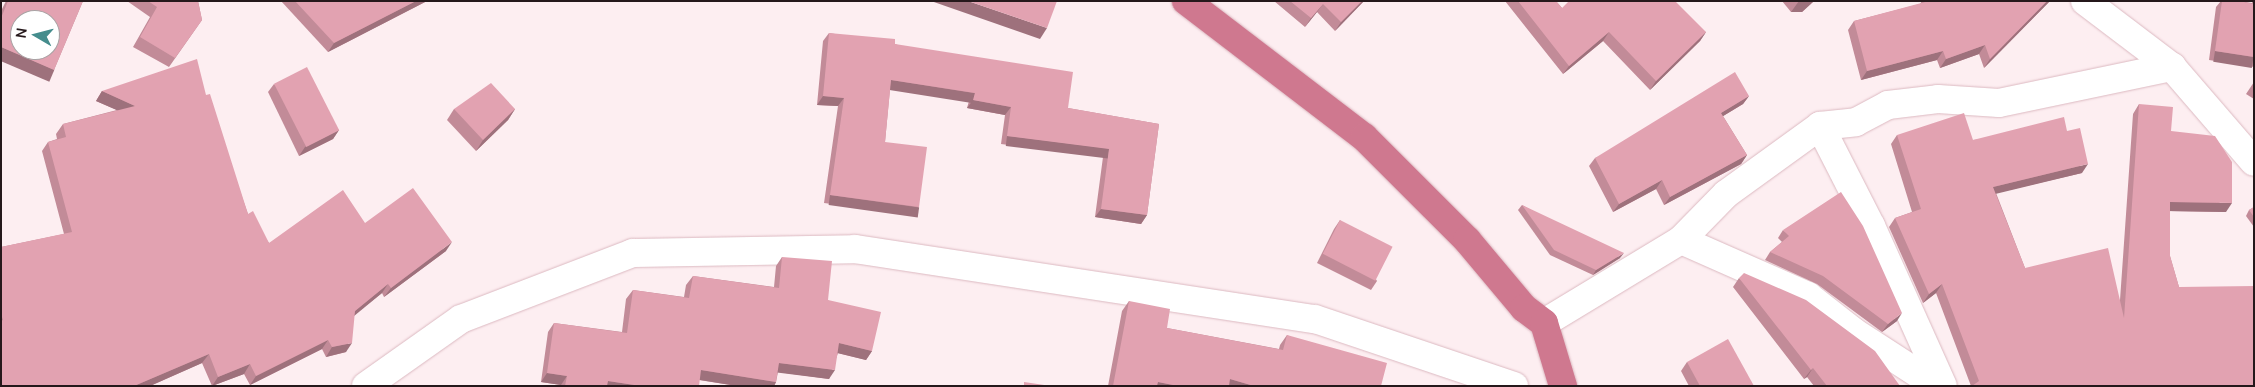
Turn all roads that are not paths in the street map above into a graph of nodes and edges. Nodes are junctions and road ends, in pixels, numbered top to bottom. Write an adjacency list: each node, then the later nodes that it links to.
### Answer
1 (1186, 1): 7 (highway)
2 (2085, 1): 3 (street)
3 (2172, 67): 4 (street); 5 (street)
4 (1820, 126): 6 (street); 12 (street)
5 (2254, 162)
6 (1680, 240): 7 (street); 11 (street)
7 (1544, 323): 10 (highway)
8 (366, 386): 9 (street)
9 (1514, 386)
10 (1563, 386)
11 (1937, 386)
12 (1943, 386)

